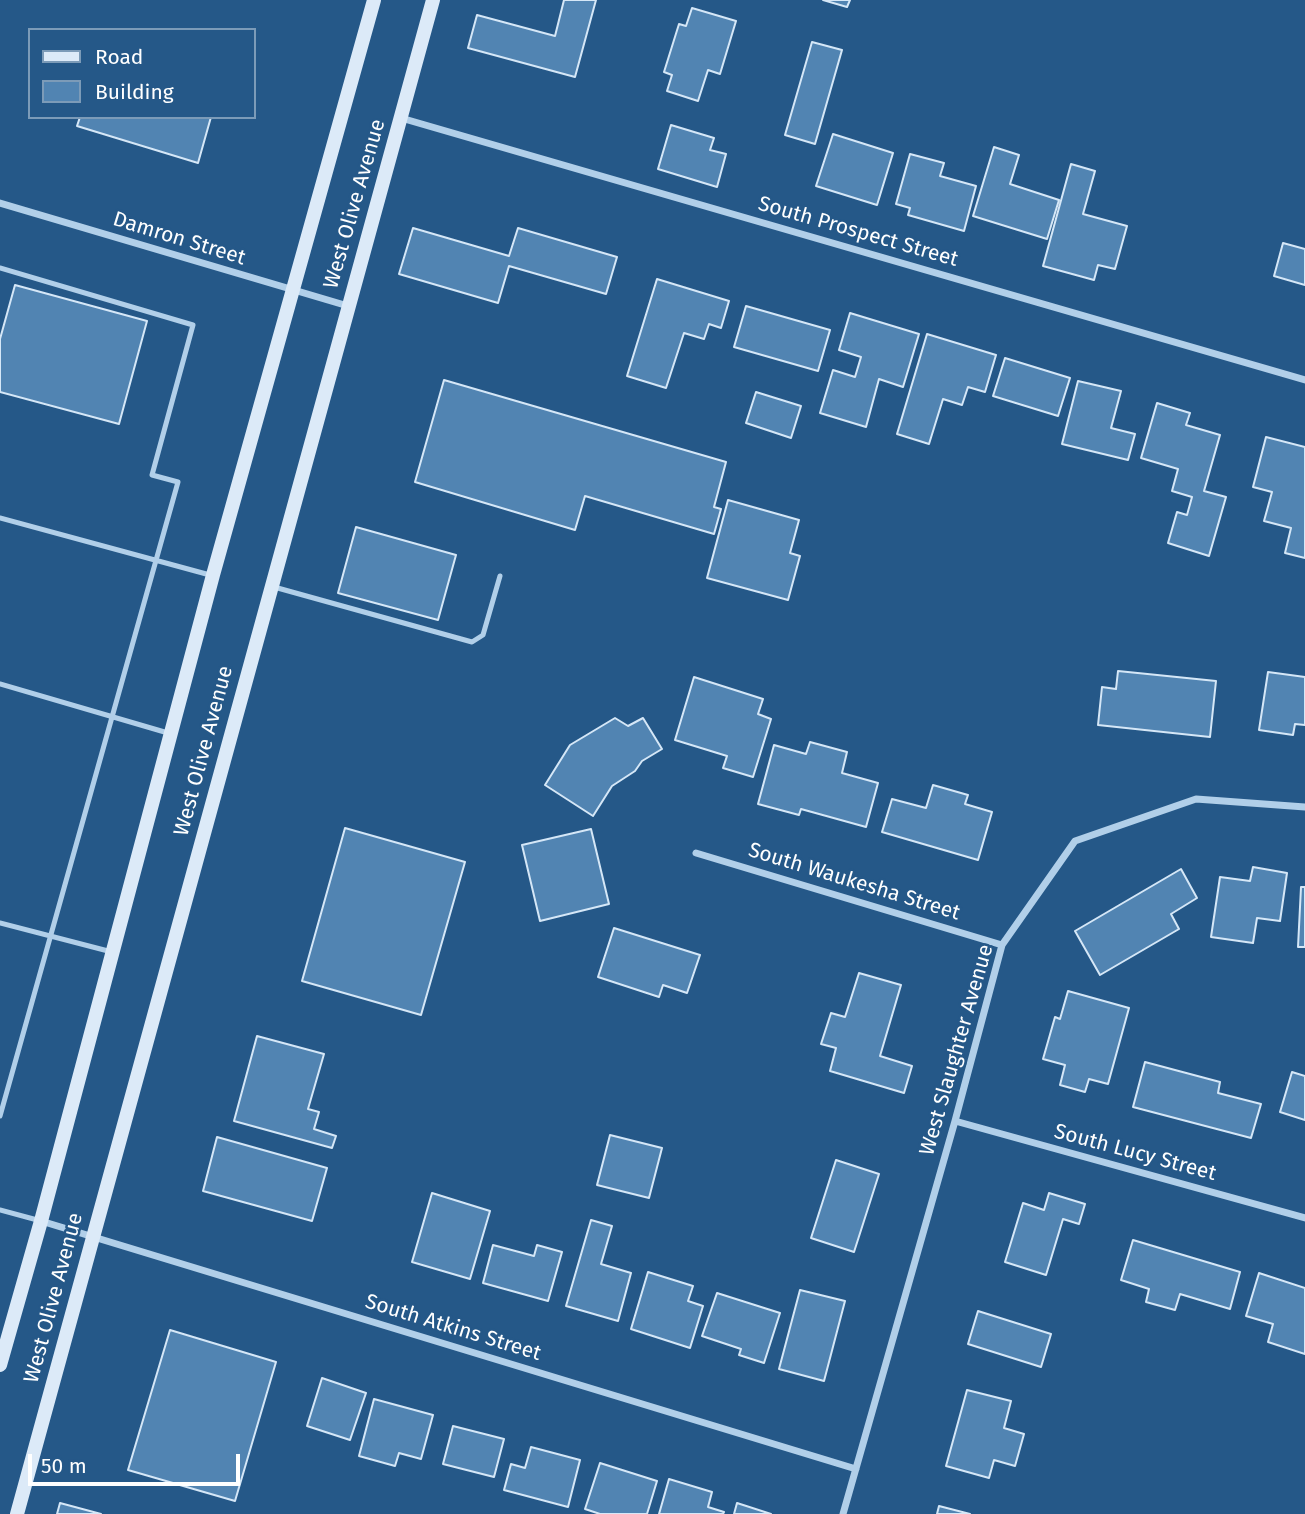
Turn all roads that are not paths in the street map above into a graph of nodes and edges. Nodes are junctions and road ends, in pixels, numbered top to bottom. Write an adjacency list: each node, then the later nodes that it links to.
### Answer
1 (374, 0): 6 (main road, West Olive Avenue)
2 (433, 0): 3 (main road, West Olive Avenue)
3 (401, 117): 7 (main road, West Olive Avenue); 8 (street, South Prospect Street)
4 (0, 203): 6 (street, Damron Street)
5 (0, 268): 10 (lane)
6 (291, 290): 7 (street, Damron Street); 11 (main road, West Olive Avenue)
7 (348, 306): 13 (main road, West Olive Avenue)
8 (1305, 380)
9 (0, 518): 10 (lane)
10 (156, 561): 11 (lane); 15 (lane)
11 (213, 576): 16 (main road, West Olive Avenue)
12 (500, 576): 13 (lane)
13 (271, 587): 28 (main road, West Olive Avenue)
14 (0, 684): 15 (lane)
15 (112, 716): 16 (lane); 20 (lane)
16 (171, 733): 22 (main road, West Olive Avenue)
17 (1305, 807): 21 (street, West Slaughter Avenue)
18 (696, 853): 21 (street, South Waukesha Street)
19 (0, 922): 20 (lane)
20 (51, 935): 22 (lane); 23 (lane)
21 (1002, 945): 24 (street, West Slaughter Avenue)
22 (112, 953): 27 (main road, West Olive Avenue)
23 (0, 1116)
24 (955, 1121): 26 (street, South Lucy Street); 30 (street, West Slaughter Avenue)
25 (0, 1210): 27 (lane)
26 (1305, 1218)
27 (41, 1221): 28 (street, South Atkins Street); 29 (main road, West Olive Avenue)
28 (93, 1236): 30 (street, South Atkins Street); 31 (main road, West Olive Avenue)
29 (0, 1365)
30 (856, 1469): 32 (street, West Slaughter Avenue)
31 (18, 1514)
32 (843, 1514)

